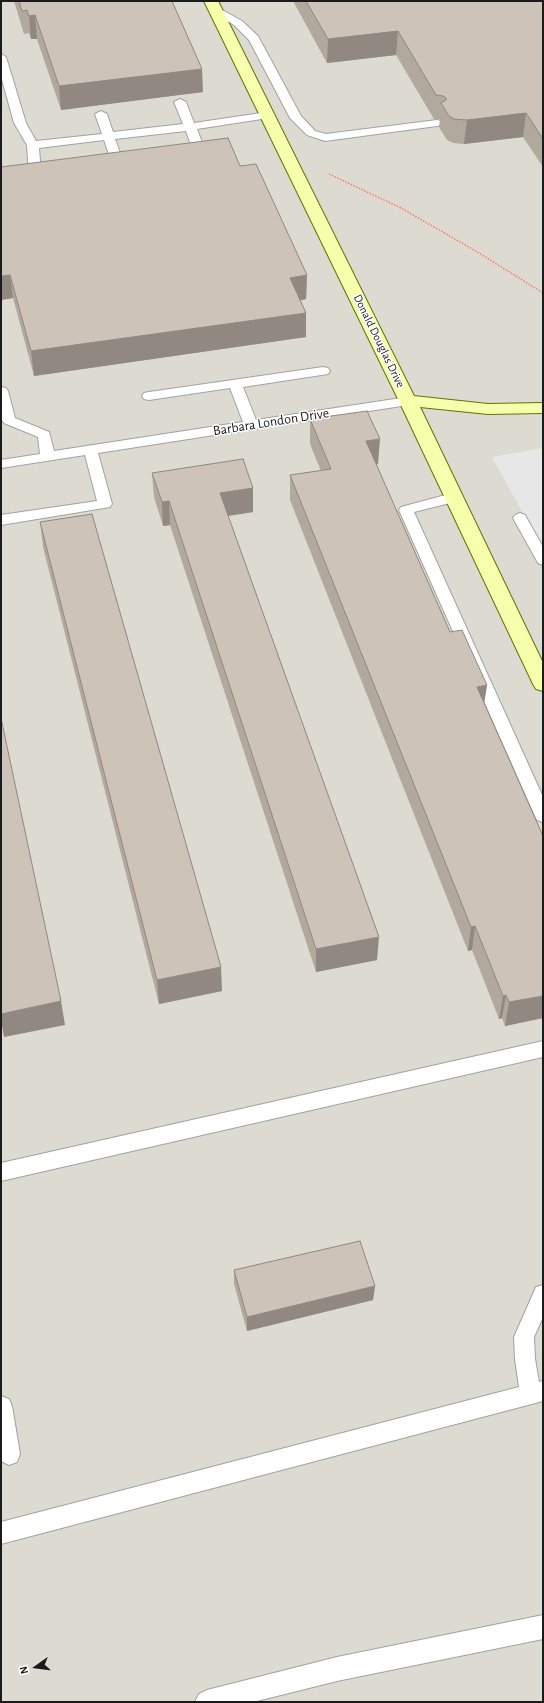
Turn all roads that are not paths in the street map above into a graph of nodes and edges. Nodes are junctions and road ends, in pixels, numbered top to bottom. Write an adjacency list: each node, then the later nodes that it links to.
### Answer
1 (213, 5): 5 (street, Donald Douglas Drive); 6 (lane)
2 (1, 57): 9 (lane)
3 (180, 102): 7 (lane)
4 (101, 114): 8 (lane)
5 (268, 115): 7 (lane); 17 (street, Donald Douglas Drive)
6 (437, 123)
7 (190, 127): 8 (lane); 10 (lane)
8 (109, 136): 9 (lane); 11 (lane)
9 (33, 145): 12 (lane)
10 (197, 145)
11 (118, 163)
12 (35, 174)
13 (323, 371): 14 (lane)
14 (235, 384): 16 (lane); 19 (lane)
15 (1, 392): 21 (lane)
16 (149, 396)
17 (408, 401): 18 (street, Barbara London Drive); 19 (lane, Barbara London Drive); 23 (street, Donald Douglas Drive)
18 (543, 408)
19 (251, 425): 20 (lane, Barbara London Drive)
20 (90, 450): 21 (lane, Barbara London Drive); 25 (lane)
21 (48, 457): 22 (lane, Barbara London Drive)
22 (1, 464)
23 (453, 498): 27 (street, Donald Douglas Drive); 28 (lane)
24 (520, 518): 26 (lane)
25 (1, 520)
26 (543, 560)
27 (543, 684)
28 (543, 816)
29 (543, 1049): 30 (lane)
30 (1, 1172)
31 (543, 1294): 32 (lane)
32 (537, 1392): 35 (lane)
33 (1, 1406): 34 (lane)
34 (9, 1454)
35 (1, 1533)
36 (543, 1627): 37 (lane)
37 (207, 1702)

